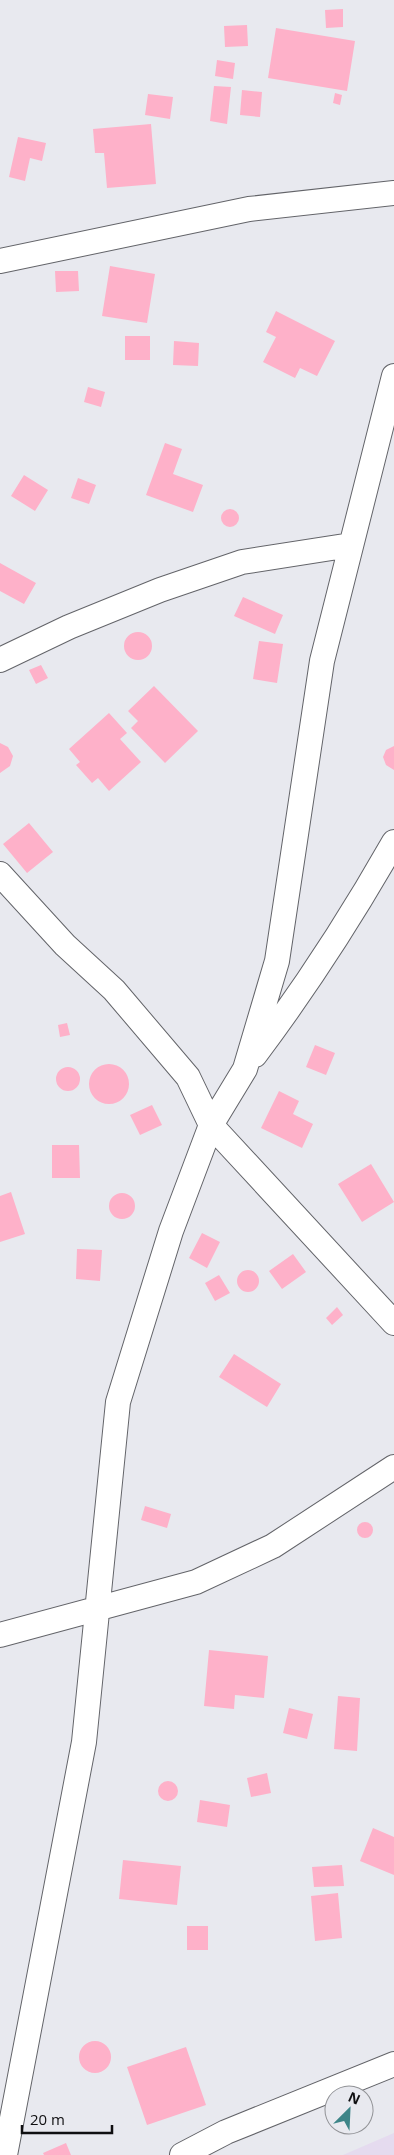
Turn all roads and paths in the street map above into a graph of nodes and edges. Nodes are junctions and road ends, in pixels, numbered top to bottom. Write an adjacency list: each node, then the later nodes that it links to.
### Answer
1 (394, 193): 2 (street)
2 (0, 261)
3 (394, 376): 4 (street)
4 (351, 545): 5 (street); 8 (street)
5 (0, 660)
6 (394, 842): 8 (street)
7 (0, 874): 9 (street)
8 (245, 1069): 9 (street)
9 (211, 1125): 10 (street); 12 (street)
10 (394, 1323)
11 (394, 1467): 12 (street)
12 (97, 1610): 13 (street); 15 (street)
13 (0, 1635)
14 (394, 2064): 16 (street)
15 (5, 2155)
16 (182, 2155)

